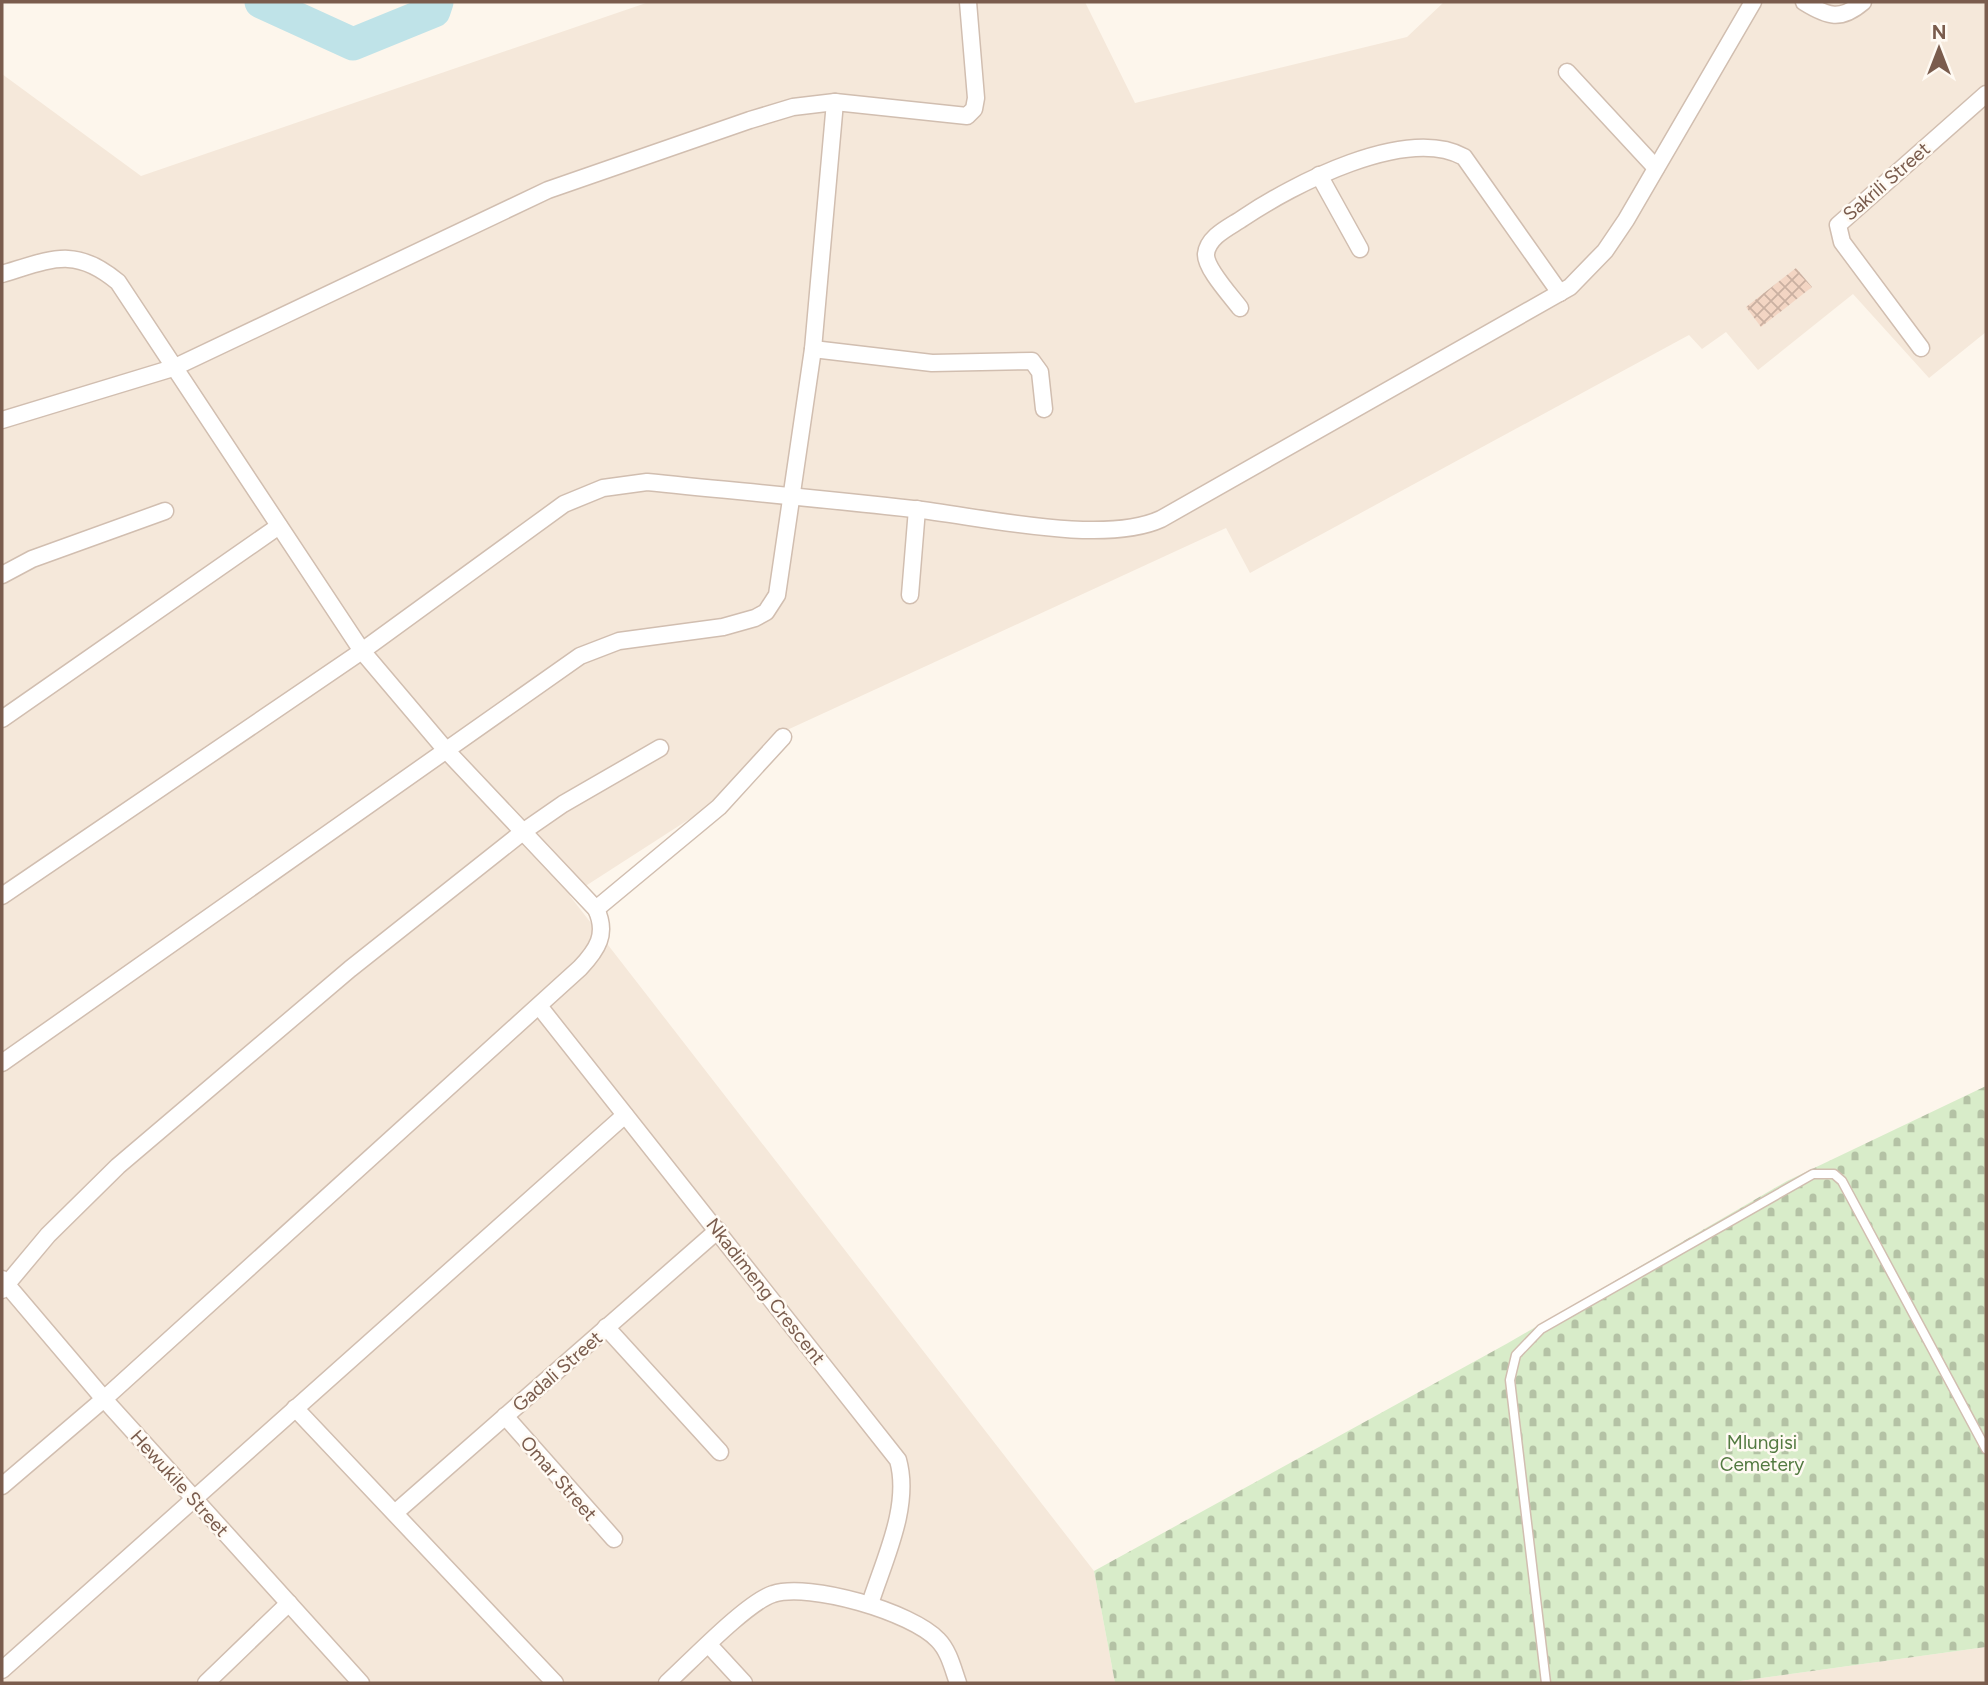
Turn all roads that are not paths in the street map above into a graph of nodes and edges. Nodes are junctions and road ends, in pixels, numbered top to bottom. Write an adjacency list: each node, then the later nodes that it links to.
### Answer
1 (968, 2): 7 (street)
2 (1753, 2): 8 (street)
3 (1804, 2): 4 (street)
4 (1863, 2)
5 (1567, 72): 8 (street)
6 (1985, 99): 14 (street, Sakrili Street)
7 (835, 102): 15 (street); 16 (street)
8 (1656, 168): 12 (street)
9 (1319, 175): 10 (street); 12 (street); 13 (street)
10 (1360, 249)
11 (2, 274): 16 (street)
12 (1560, 293): 20 (street)
13 (1240, 308)
14 (1921, 348)
15 (813, 349): 17 (street); 19 (street)
16 (173, 368): 18 (street); 22 (street)
17 (1044, 409)
18 (2, 420)
19 (794, 496): 20 (street); 25 (street); 29 (street)
20 (916, 509): 24 (street)
21 (165, 511): 23 (street)
22 (279, 526): 25 (street); 26 (street)
23 (2, 575)
24 (910, 595)
25 (362, 651): 29 (street); 31 (street)
26 (2, 719)
27 (783, 737): 32 (street)
28 (660, 748): 30 (street)
29 (445, 749): 30 (street); 34 (street)
30 (524, 831): 32 (street); 37 (street)
31 (2, 896)
32 (596, 909): 33 (street)
33 (539, 1006): 35 (street, Nkadimeng Crescent); 39 (street)
34 (2, 1063)
35 (625, 1115): 36 (street, Nkadimeng Crescent); 40 (street)
36 (718, 1230): 38 (street, Gadali Street); 49 (street, Nkadimeng Crescent)
37 (3, 1285): 39 (street, Hewukile Street)
38 (607, 1328): 41 (street, Gadali Street); 43 (street)
39 (104, 1399): 44 (street); 45 (street, Hewukile Street)
40 (295, 1408): 45 (street); 46 (street)
41 (505, 1416): 46 (street, Gadali Street); 47 (street, Omar Street)
42 (1986, 1448): 58 (lane)
43 (720, 1452)
44 (2, 1486)
45 (196, 1500): 48 (street, Hewukile Street); 51 (street)
46 (396, 1511): 54 (street)
47 (614, 1539)
48 (289, 1603): 52 (street); 53 (street, Hewukile Street)
49 (870, 1604): 50 (street); 57 (street)
50 (709, 1644): 55 (street); 56 (street)
51 (2, 1670)
52 (206, 1683)
53 (361, 1683)
54 (555, 1683)
55 (667, 1683)
56 (744, 1683)
57 (958, 1683)
58 (1546, 1683)

